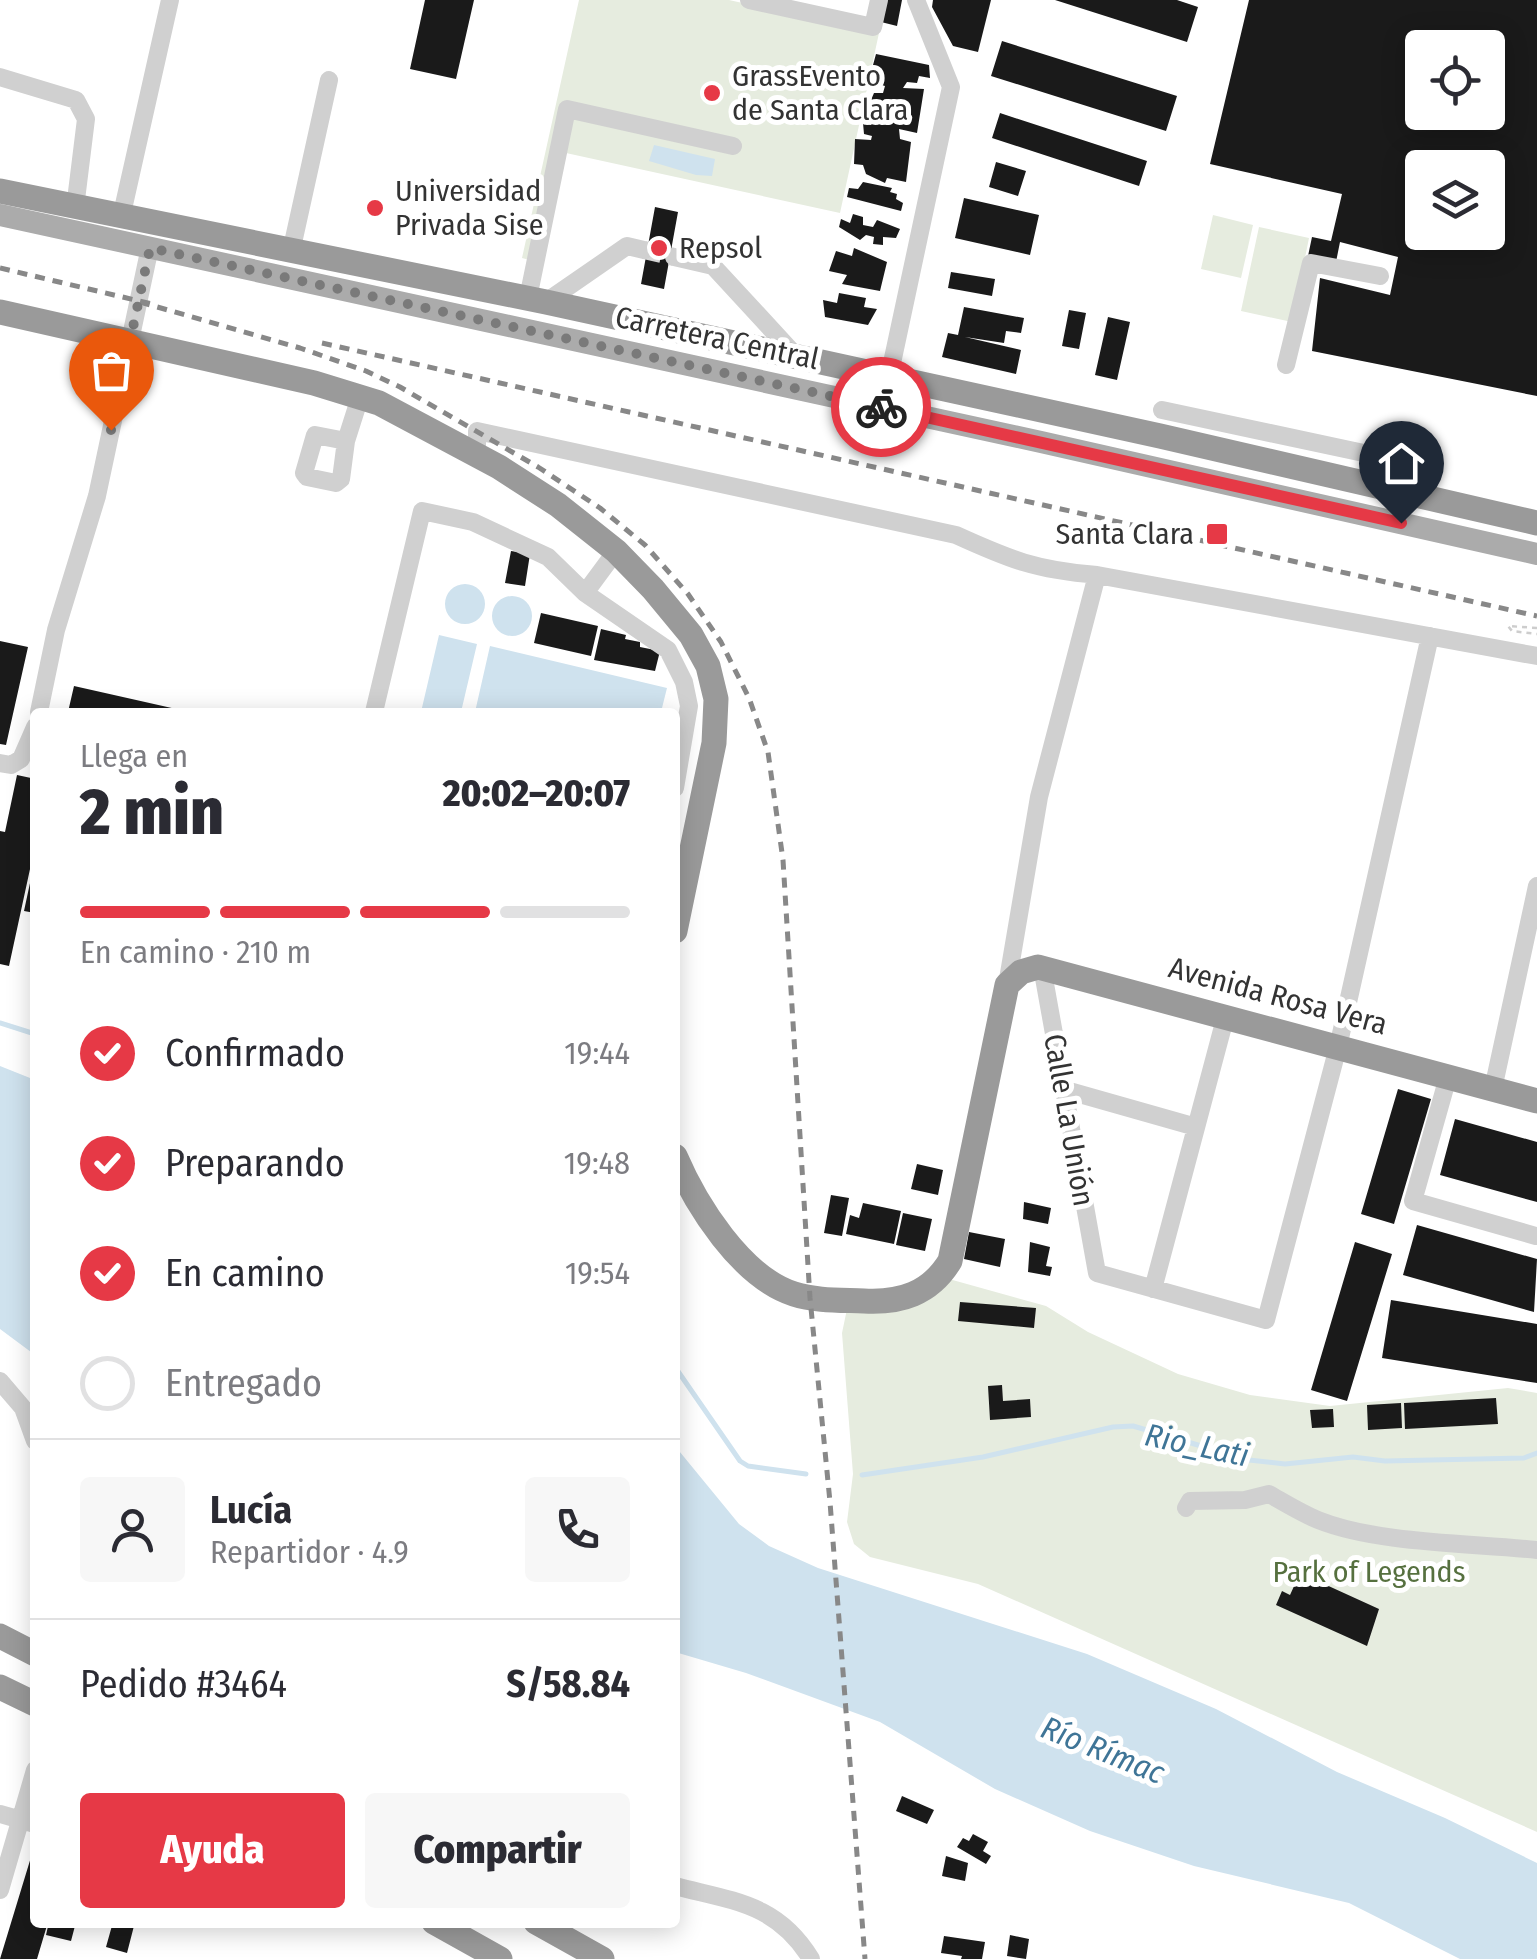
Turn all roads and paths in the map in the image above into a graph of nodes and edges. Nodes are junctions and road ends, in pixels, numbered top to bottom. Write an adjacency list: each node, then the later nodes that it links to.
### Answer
1 (170, 0): 11 (street)
2 (749, 0): 3 (street)
3 (879, 0)
4 (916, 0): 22 (street)
5 (0, 77): 9 (street)
6 (328, 80): 14 (street)
7 (732, 146): 17 (street)
8 (0, 191): 9 (highway, Carretera Central)
9 (74, 208): 11 (highway, Carretera Central)
10 (0, 215): 12 (main road, Carretera Central)
11 (121, 218): 14 (highway, Carretera Central)
12 (150, 248): 19 (street); 30 (main road, Carretera Central)
13 (644, 250): 17 (street)
14 (291, 252): 17 (highway, Carretera Central)
15 (674, 257): 20 (street)
16 (1380, 276): 21 (street)
17 (537, 300): 20 (highway, Carretera Central)
18 (0, 312): 19 (highway)
19 (132, 341): 23 (highway); 35 (street)
20 (796, 356): 22 (highway, Carretera Central)
21 (1286, 364)
22 (889, 376): 27 (highway, Carretera Central)
23 (360, 397): 25 (street); 26 (highway)
24 (1162, 410): 27 (street)
25 (346, 441)
26 (477, 454): 29 (highway); 31 (street)
27 (1395, 488): 28 (highway, Carretera Central)
28 (1537, 523)
29 (616, 552): 32 (street); 41 (highway)
30 (1537, 554)
31 (1097, 576): 33 (street); 43 (street)
32 (585, 594): 36 (street); 39 (street)
33 (1430, 636): 34 (street); 45 (street)
34 (1537, 656)
35 (40, 708)
36 (375, 708)
37 (30, 738): 38 (street)
38 (0, 763)
39 (680, 765)
40 (1537, 886): 48 (street)
41 (680, 907)
42 (1042, 967): 43 (highway); 44 (highway, Avenida Rosa Vera); 47 (street, Calle La Unión)
43 (1007, 985): 51 (highway)
44 (1226, 1015): 45 (highway, Avenida Rosa Vera); 50 (street)
45 (1338, 1046): 46 (highway, Avenida Rosa Vera); 53 (street)
46 (1448, 1077): 48 (highway, Avenida Rosa Vera); 52 (street)
47 (1062, 1089): 50 (street); 53 (street, Calle La Unión)
48 (1492, 1089): 49 (highway, Avenida Rosa Vera)
49 (1537, 1102)
50 (1196, 1128): 53 (street)
51 (680, 1166)
52 (1536, 1236)
53 (1154, 1289)
54 (0, 1381): 55 (street)
55 (30, 1427)
56 (1186, 1508): 57 (street)
57 (1537, 1550)
58 (0, 1636): 59 (highway)
59 (30, 1651)
60 (0, 1686): 61 (highway)
61 (30, 1701)
62 (0, 1814): 63 (street)
63 (27, 1822): 65 (street)
64 (680, 1887): 70 (street)
65 (0, 1890)
66 (445, 1928): 68 (highway)
67 (547, 1928): 69 (highway)
68 (500, 1959)
69 (602, 1959)
70 (811, 1959)

